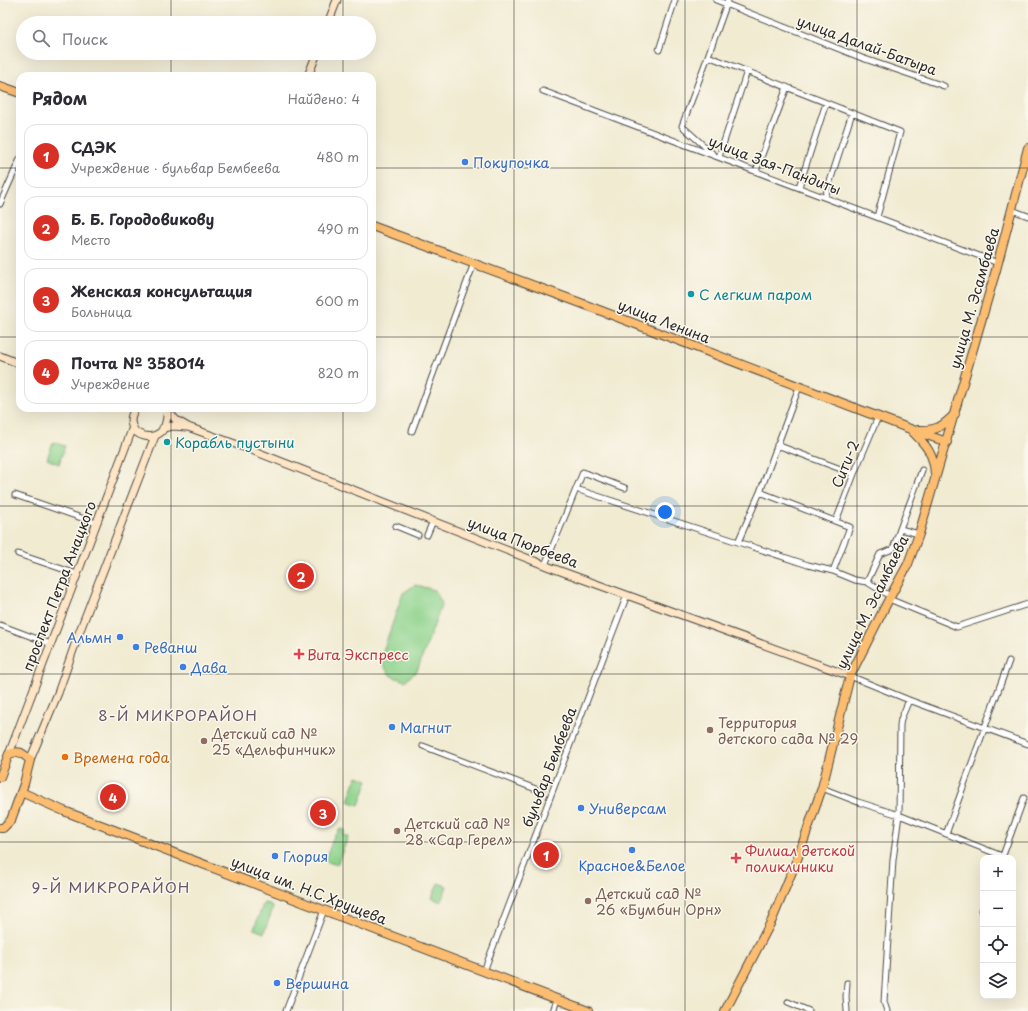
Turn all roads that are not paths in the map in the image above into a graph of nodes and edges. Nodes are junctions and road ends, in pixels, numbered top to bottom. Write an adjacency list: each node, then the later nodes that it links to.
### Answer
1 (337, 0): 5 (main road)
2 (675, 0): 6 (street)
3 (716, 0): 4 (street, улица Далай-Батыра)
4 (727, 2): 7 (street); 12 (street, улица Далай-Батыра)
5 (331, 16)
6 (659, 50)
7 (708, 56): 9 (street); 19 (street)
8 (314, 60): 10 (main road)
9 (747, 71): 13 (street); 19 (street)
10 (310, 72)
11 (0, 86): 15 (main road)
12 (944, 86)
13 (787, 87): 16 (street); 21 (street)
14 (543, 91): 19 (street, улица Зая-Пандиты)
15 (16, 92)
16 (826, 103): 17 (street); 22 (street)
17 (852, 113): 23 (street); 27 (street)
18 (1028, 148): 25 (main road, улица М. Эсамбаева)
19 (717, 156): 21 (street, улица Зая-Пандиты)
20 (16, 167): 24 (street)
21 (756, 171): 22 (street, улица Зая-Пандиты)
22 (799, 187): 23 (street, улица Зая-Пандиты)
23 (825, 197): 27 (street, улица Зая-Пандиты)
24 (0, 204)
25 (1012, 210): 26 (street); 30 (main road, улица М. Эсамбаева)
26 (1028, 216)
27 (877, 217): 30 (street, улица Зая-Пандиты)
28 (376, 227): 29 (main road, улица Ленина)
29 (474, 263): 33 (main road, улица Ленина); 43 (street)
30 (998, 263): 37 (main road, улица М. Эсамбаева)
31 (0, 356): 32 (main road)
32 (16, 362)
33 (799, 387): 38 (main road, улица Ленина); 46 (street)
34 (134, 412): 39 (main road)
35 (167, 412): 40 (main road)
36 (170, 412): 41 (main road)
37 (955, 414): 42 (main road); 45 (main road, улица М. Эсамбаева)
38 (878, 417): 42 (main road, улица Ленина); 48 (street, Сити-2)
39 (133, 427): 44 (main road); 56 (main road, проспект Петра Анацкого)
40 (164, 428): 41 (main road); 44 (main road)
41 (188, 428): 54 (main road, улица Пюрбеева)
42 (910, 429): 45 (main road, улица Ленина); 49 (main road)
43 (412, 431)
44 (155, 436): 80 (main road)
45 (947, 442): 49 (main road, улица М. Эсамбаева)
46 (778, 445): 48 (street); 52 (street)
47 (922, 470): 58 (street)
48 (854, 474): 55 (street, Сити-2)
49 (936, 480): 59 (main road, улица М. Эсамбаева)
50 (625, 488): 51 (street)
51 (576, 489): 62 (street); 64 (street)
52 (760, 492): 55 (street); 62 (street)
53 (14, 495): 56 (street)
54 (432, 521): 61 (street); 64 (main road, улица Пюрбеева)
55 (836, 521): 65 (street)
56 (96, 523): 66 (main road, проспект Петра Анацкого)
57 (396, 526): 60 (street)
58 (900, 529): 59 (street); 67 (street)
59 (919, 534): 69 (main road, улица М. Эсамбаева)
60 (418, 535)
61 (427, 535)
62 (738, 542): 65 (street)
63 (18, 554): 66 (street)
64 (545, 565): 68 (main road, улица Пюрбеева)
65 (833, 571): 67 (street)
66 (77, 574): 72 (main road, проспект Петра Анацкого)
67 (867, 582): 69 (street)
68 (627, 595): 74 (main road, улица Пюрбеева); 92 (street, бульвар Бембеева)
69 (889, 597): 70 (street); 74 (main road, улица М. Эсамбаева)
70 (1028, 604)
71 (0, 625): 72 (street)
72 (51, 644): 79 (main road, проспект Петра Анацкого)
73 (1009, 661): 76 (street)
74 (850, 676): 75 (street); 83 (main road, улица М. Эсамбаева)
75 (910, 700): 76 (street); 86 (street)
76 (985, 728): 77 (street); 88 (street)
77 (1028, 744)
78 (423, 746): 82 (street, бульвар Бембеева)
79 (9, 754): 80 (main road); 81 (main road, проспект Петра Анацкого)
80 (30, 760): 84 (main road)
81 (0, 777)
82 (546, 778)
83 (822, 788): 86 (street); 100 (main road, улица М. Эсамбаева)
84 (21, 792): 87 (main road); 91 (main road, улица им. Н.С.Хрущева)
85 (1024, 798): 90 (street)
86 (898, 816): 88 (street); 96 (street)
87 (0, 828)
88 (946, 834): 89 (street)
89 (997, 855)
90 (1003, 855)
91 (324, 910): 92 (main road, улица им. Н.С.Хрущева); 97 (street)
92 (484, 971): 94 (main road, улица им. Н.С.Хрущева)
93 (847, 983): 102 (street)
94 (557, 1000): 98 (street); 99 (main road, улица им. Н.С.Хрущева)
95 (788, 1002): 101 (street)
96 (885, 1010)
97 (286, 1011)
98 (553, 1011)
99 (588, 1011)
100 (725, 1011)
101 (809, 1011)
102 (847, 1011)

